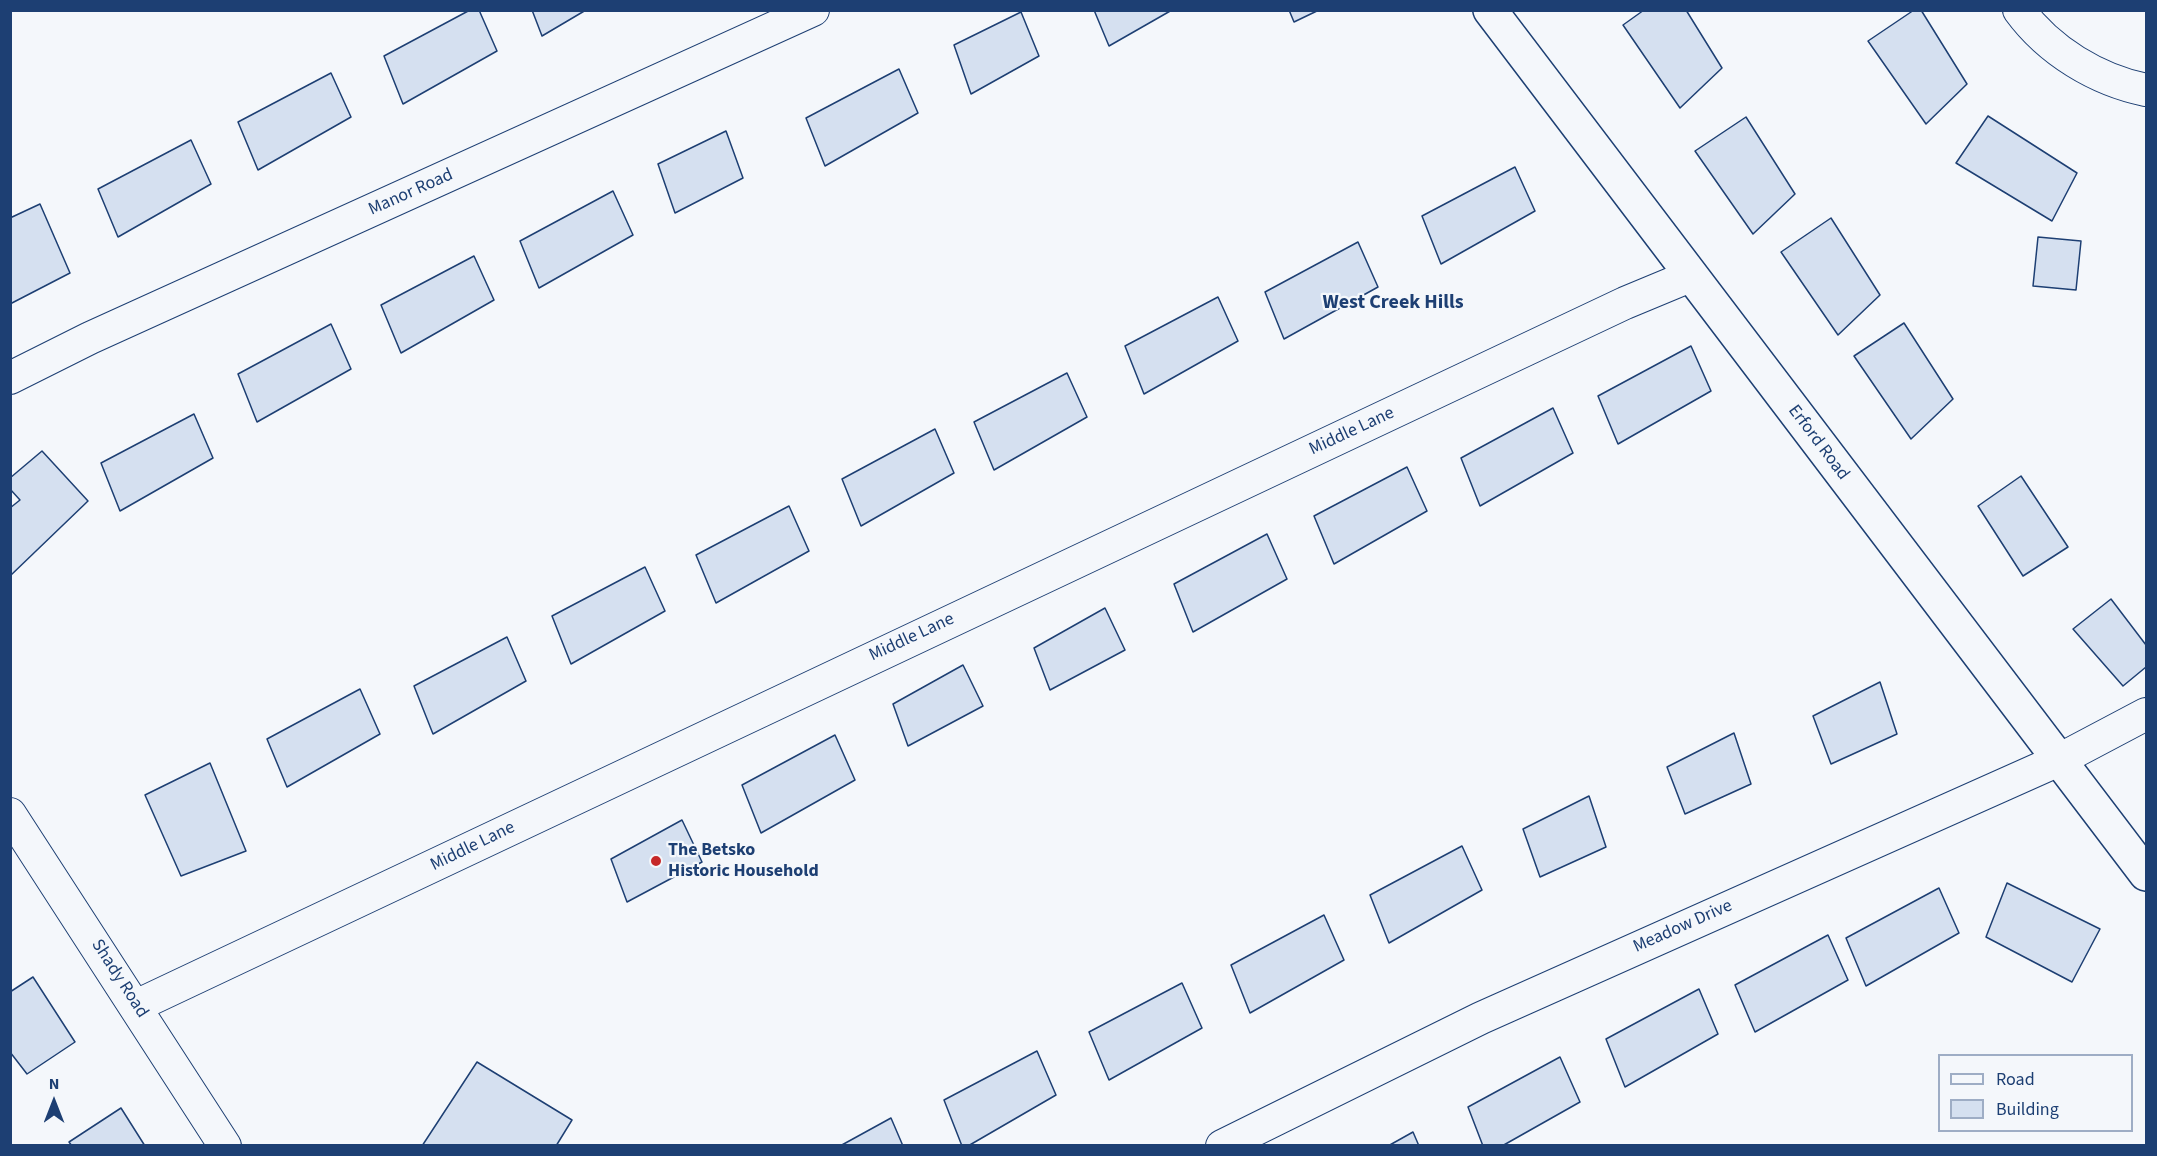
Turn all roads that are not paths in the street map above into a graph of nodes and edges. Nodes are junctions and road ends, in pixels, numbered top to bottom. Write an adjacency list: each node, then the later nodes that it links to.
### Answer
1 (813, 10): 6 (street, Manor Road)
2 (1490, 10): 5 (street, Erford Road)
3 (2019, 10): 4 (street)
4 (2146, 90)
5 (1690, 276): 8 (street, Erford Road); 11 (street, Middle Lane)
6 (10, 378)
7 (2146, 714): 8 (street, Meadow Drive)
8 (2059, 760): 10 (street, Erford Road); 13 (street, Meadow Drive)
9 (10, 814): 11 (street, Shady Road)
10 (2146, 874)
11 (136, 1006): 12 (street, Shady Road)
12 (225, 1146)
13 (1222, 1146)

